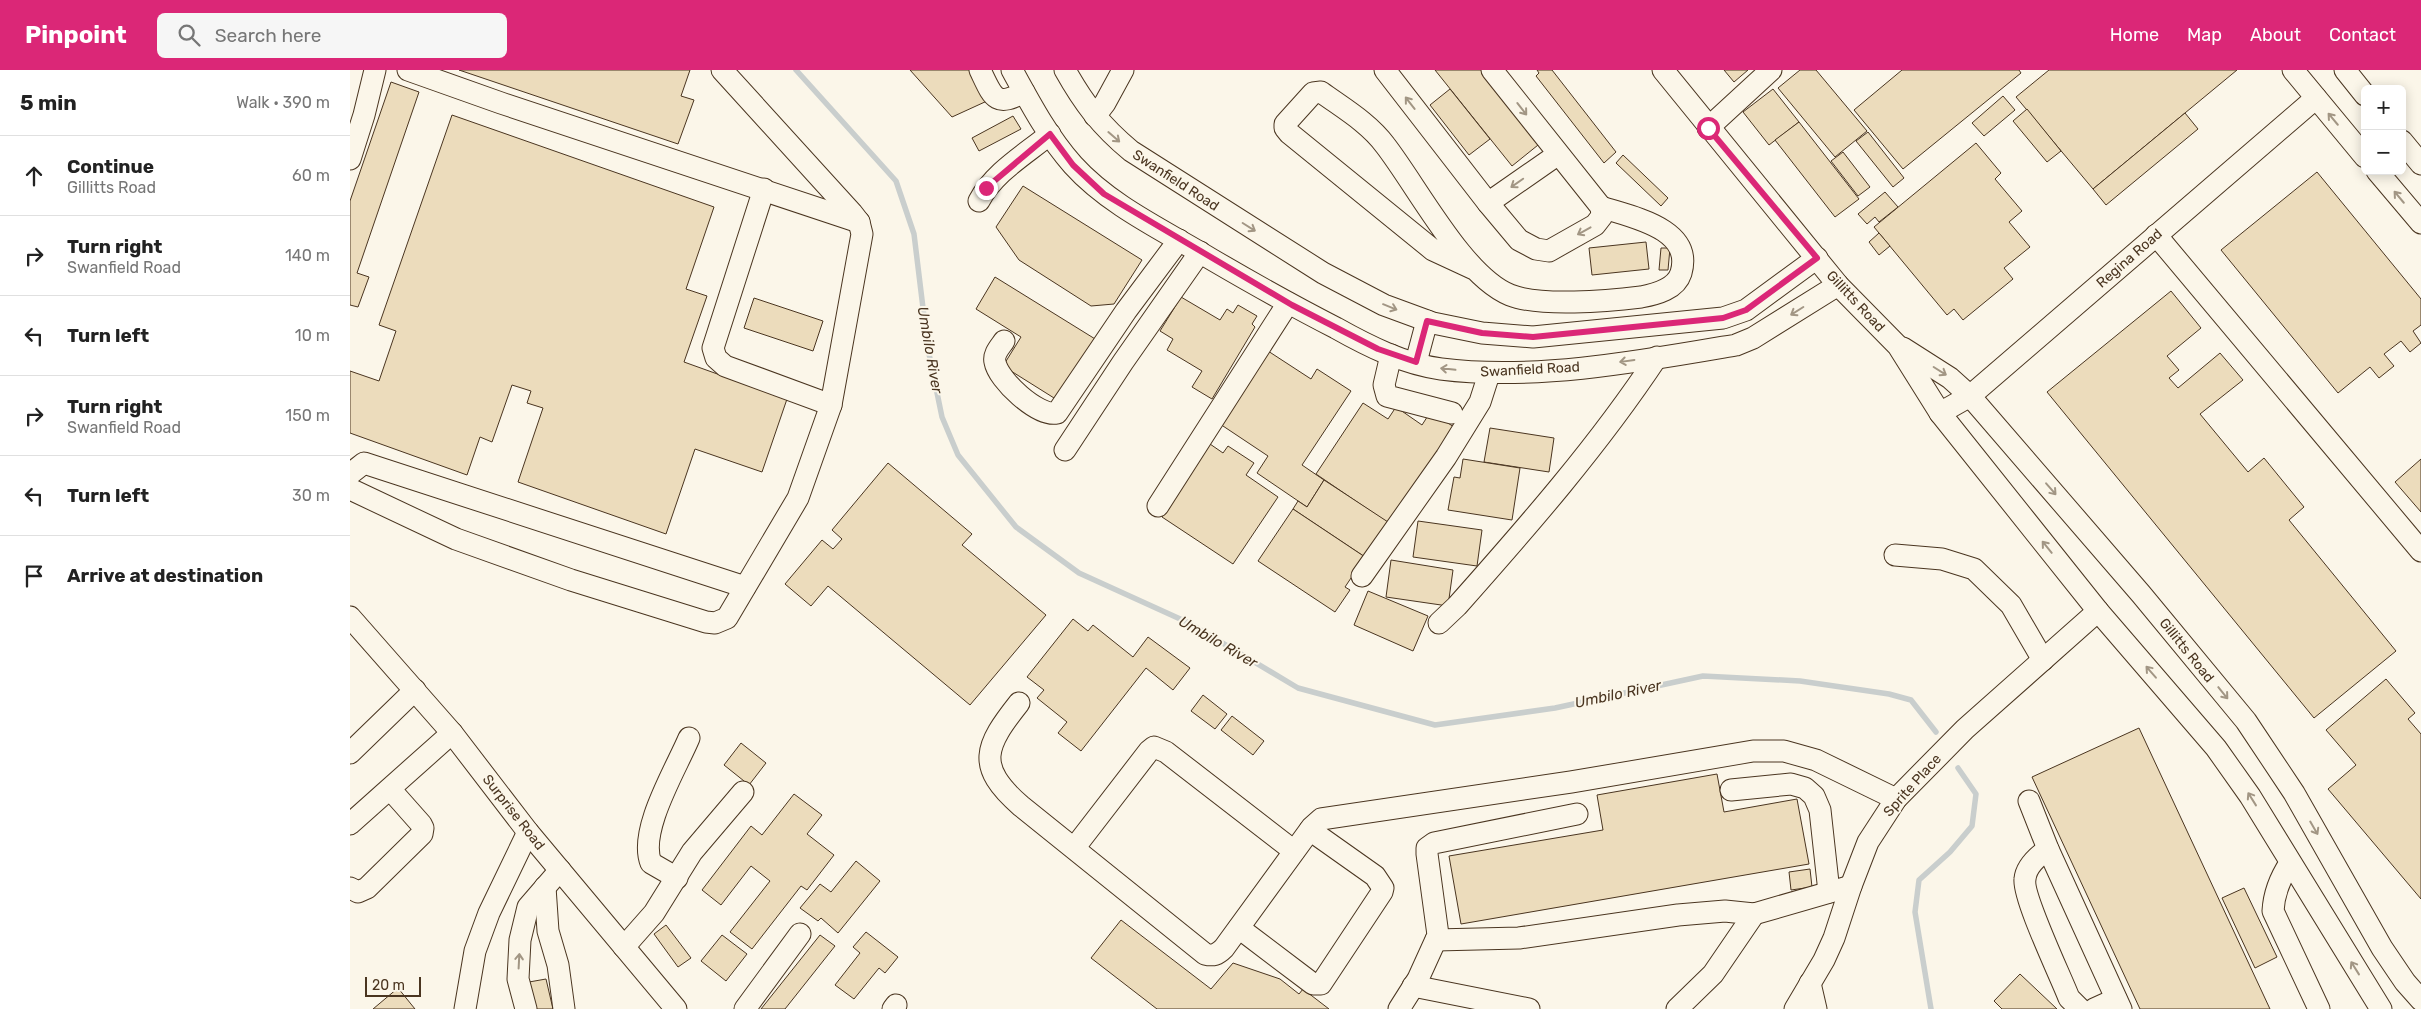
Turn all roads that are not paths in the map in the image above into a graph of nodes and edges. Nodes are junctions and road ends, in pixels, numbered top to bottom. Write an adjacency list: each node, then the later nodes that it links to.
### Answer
1 (375, 70): 23 (street)
2 (408, 70): 26 (street)
3 (722, 70): 30 (street)
4 (980, 70): 15 (street)
5 (1012, 70): 15 (street, Swanfield Road)
6 (1064, 70): 17 (street, Swanfield Road)
7 (1122, 70): 17 (street)
8 (1385, 70): 28 (street, one-way to 8)
9 (1492, 70): 22 (street, one-way to 22)
10 (1663, 70): 18 (street, Gillitts Road)
11 (1771, 70): 18 (street)
12 (2293, 70): 16 (street)
13 (2345, 70): 14 (street)
14 (2361, 90)
15 (1024, 92): 19 (street, Swanfield Road)
16 (2316, 98): 21 (street, one-way to 16); 32 (street, Regina Road)
17 (1095, 116): 39 (street, Swanfield Road, one-way to 39)
18 (1708, 128): 35 (street, Gillitts Road)
19 (1050, 134): 27 (street); 33 (street, Swanfield Road)
20 (2406, 146): 24 (street)
21 (2361, 151)
22 (1558, 155): 28 (street, one-way to 28); 29 (street)
23 (350, 159)
24 (2421, 164)
25 (2380, 175): 31 (street, one-way to 25)
26 (764, 189): 30 (street); 49 (street)
27 (979, 201)
28 (1488, 203): 29 (street, one-way to 28)
29 (1600, 207): 36 (street)
30 (859, 222): 49 (street)
31 (2421, 223)
32 (2156, 235): 48 (street, Regina Road); 56 (street)
33 (1179, 240): 34 (street, Swanfield Road); 41 (street)
34 (1200, 252): 38 (street, Swanfield Road); 52 (street)
35 (1817, 258): 37 (street, Gillitts Road); 40 (street, Swanfield Road)
36 (1474, 269): 36 (street)
37 (1838, 285): 42 (street, Gillitts Road); 44 (street, Swanfield Road, one-way to 44)
38 (1288, 303): 43 (street, Swanfield Road); 55 (street)
39 (1427, 321): 40 (street, Swanfield Road); 45 (street)
40 (1589, 332): 46 (street)
41 (1004, 341)
42 (1898, 346): 48 (street, Gillitts Road, one-way to 48); 51 (street, Gillitts Road)
43 (1391, 355): 45 (street, Swanfield Road); 50 (street)
44 (1657, 357): 46 (street, Swanfield Road, one-way to 46); 62 (street)
45 (1416, 362): 47 (street, Swanfield Road, one-way to 45)
46 (1593, 365): 47 (street, Swanfield Road)
47 (1489, 374): 58 (street)
48 (1970, 396): 51 (street, Regina Road); 95 (street, Gillitts Road, one-way to 95)
49 (831, 405): 59 (street)
50 (1452, 413)
51 (1940, 413): 60 (street, Gillitts Road, one-way to 51)
52 (1064, 450)
53 (350, 474): 59 (street)
54 (350, 489): 59 (street)
55 (1158, 506)
56 (2421, 551)
57 (1895, 555): 63 (street)
58 (1362, 576)
59 (745, 587)
60 (2098, 611): 63 (street, Sprite Place); 81 (street, Gillitts Road, one-way to 60)
61 (350, 616): 64 (street, Surprise Road)
62 (1439, 622)
63 (2043, 660): 72 (street, Sprite Place)
64 (415, 690): 66 (street, Surprise Road); 68 (street)
65 (1019, 703): 78 (street)
66 (452, 733): 69 (street); 77 (street, Surprise Road)
67 (690, 738): 83 (street)
68 (350, 753)
69 (390, 789): 75 (street); 85 (street)
70 (1730, 790): 87 (street)
71 (742, 792): 83 (street)
72 (1896, 799): 76 (street); 84 (street, Sprite Place)
73 (2029, 801): 79 (street)
74 (1577, 814): 91 (street)
75 (350, 824)
76 (1310, 830): 80 (street); 89 (street)
77 (528, 832): 82 (street, Surprise Road); 97 (street)
78 (1075, 847): 80 (street); 89 (street)
79 (2048, 850): 96 (street); 107 (street)
80 (1294, 851): 89 (street)
81 (2290, 863): 109 (street); 110 (street, Gillitts Road, one-way to 81)
82 (560, 870): 86 (street); 92 (street, Surprise Road)
83 (677, 878): 92 (street)
84 (1851, 886): 87 (street); 93 (street, Sprite Place)
85 (350, 888)
86 (545, 888): 98 (street, one-way to 86); 99 (street)
87 (1829, 892): 88 (street)
88 (1754, 914): 91 (street); 104 (street)
89 (1239, 928)
90 (800, 934): 101 (street)
91 (1436, 940): 94 (street)
92 (624, 947): 100 (street, Surprise Road)
93 (1810, 983): 105 (street, Sprite Place); 106 (street)
94 (1413, 986): 102 (street); 103 (street)
95 (2421, 1000)
96 (2118, 1004): 108 (street)
97 (465, 1009)
98 (526, 1009)
99 (564, 1009)
100 (676, 1009)
101 (745, 1009)
102 (1399, 1009)
103 (1528, 1009)
104 (1677, 1009)
105 (1794, 1009)
106 (1816, 1009)
107 (2080, 1009)
108 (2094, 1009)
109 (2319, 1009)
110 (2381, 1009)

